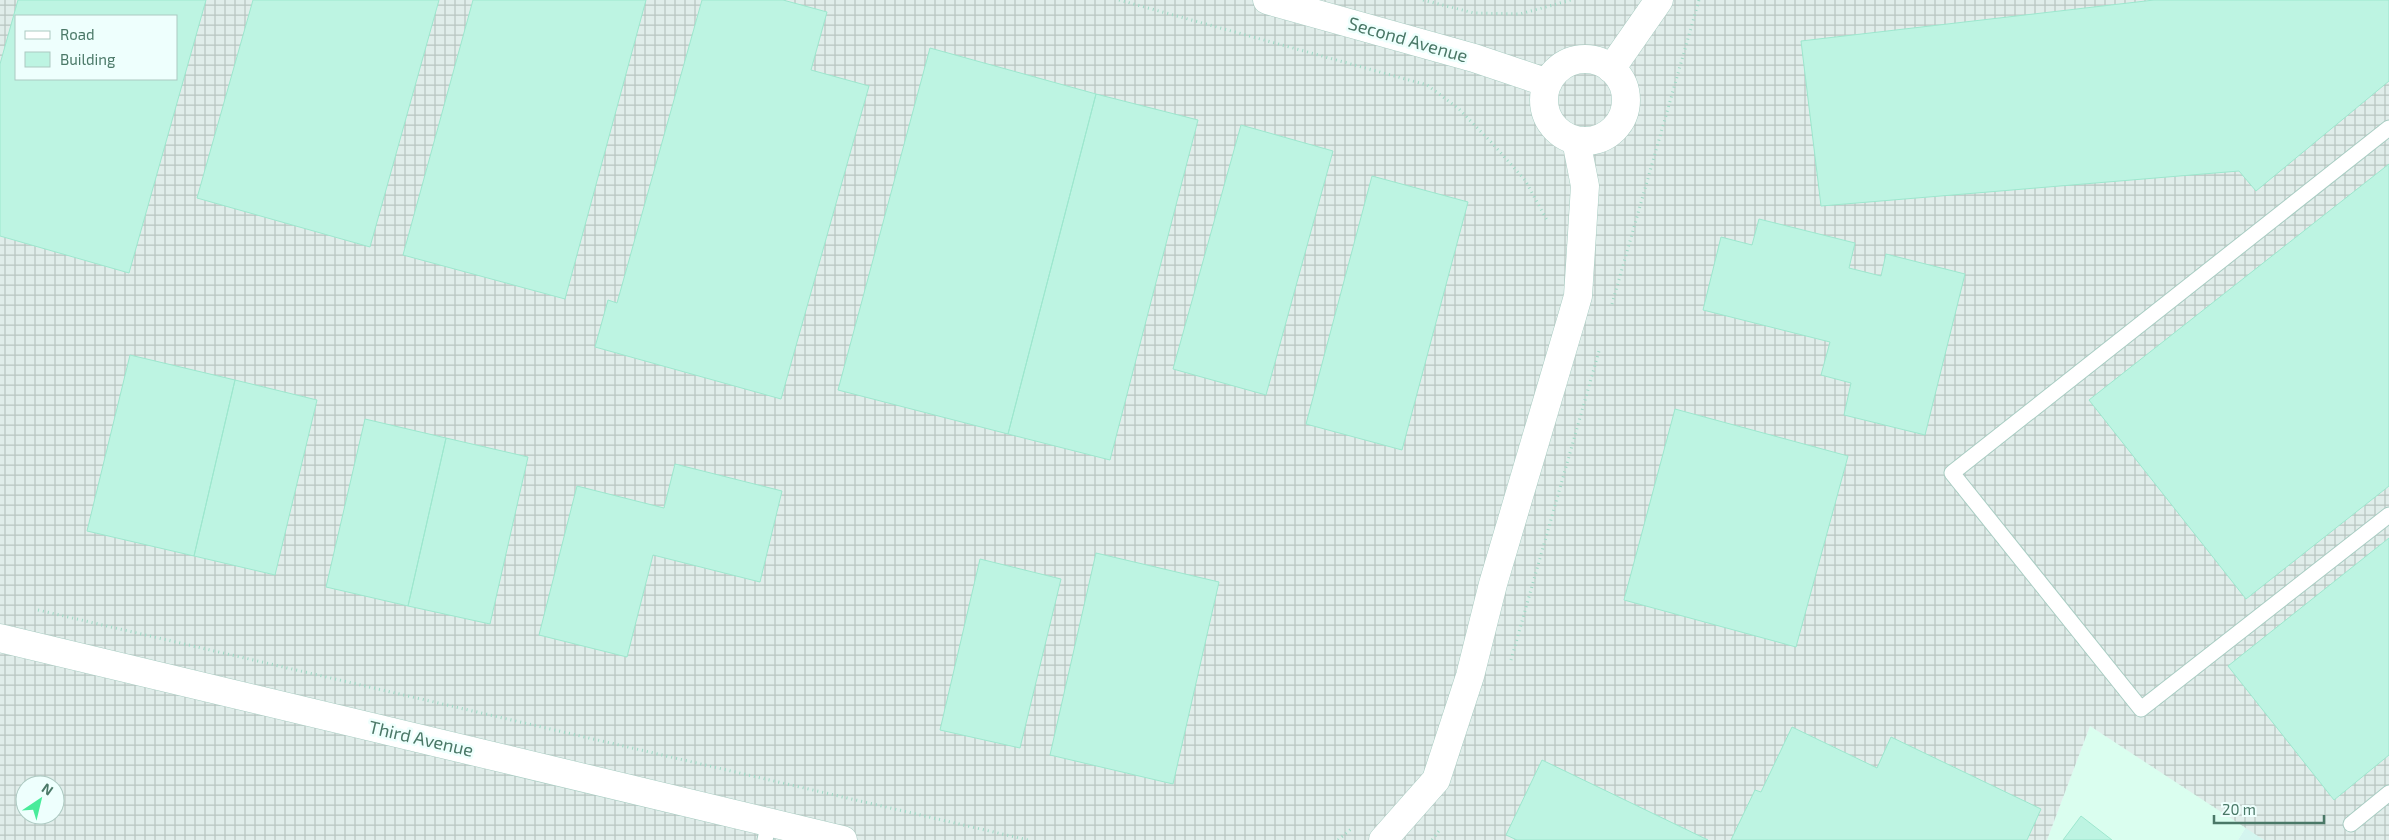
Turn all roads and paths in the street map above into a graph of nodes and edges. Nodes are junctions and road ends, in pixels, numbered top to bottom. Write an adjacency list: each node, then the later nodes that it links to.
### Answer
1 (1119, 0): 10 (path)
2 (1267, 0): 7 (street, Second Avenue)
3 (1423, 0): 4 (path)
4 (1571, 0)
5 (1659, 0): 6 (street)
6 (1611, 68): 7 (street); 9 (street)
7 (1548, 83): 9 (street)
8 (2389, 128): 11 (lane)
9 (1576, 140): 21 (street)
10 (1550, 231)
11 (2389, 515)
12 (32, 609): 19 (path)
13 (0, 638): 17 (street, Third Avenue)
14 (2389, 793): 15 (lane)
15 (2351, 824)
16 (1354, 826): 20 (path)
17 (767, 831): 18 (street, Third Avenue)
18 (843, 840)
19 (1028, 840)
20 (1338, 840)
21 (1383, 840)

